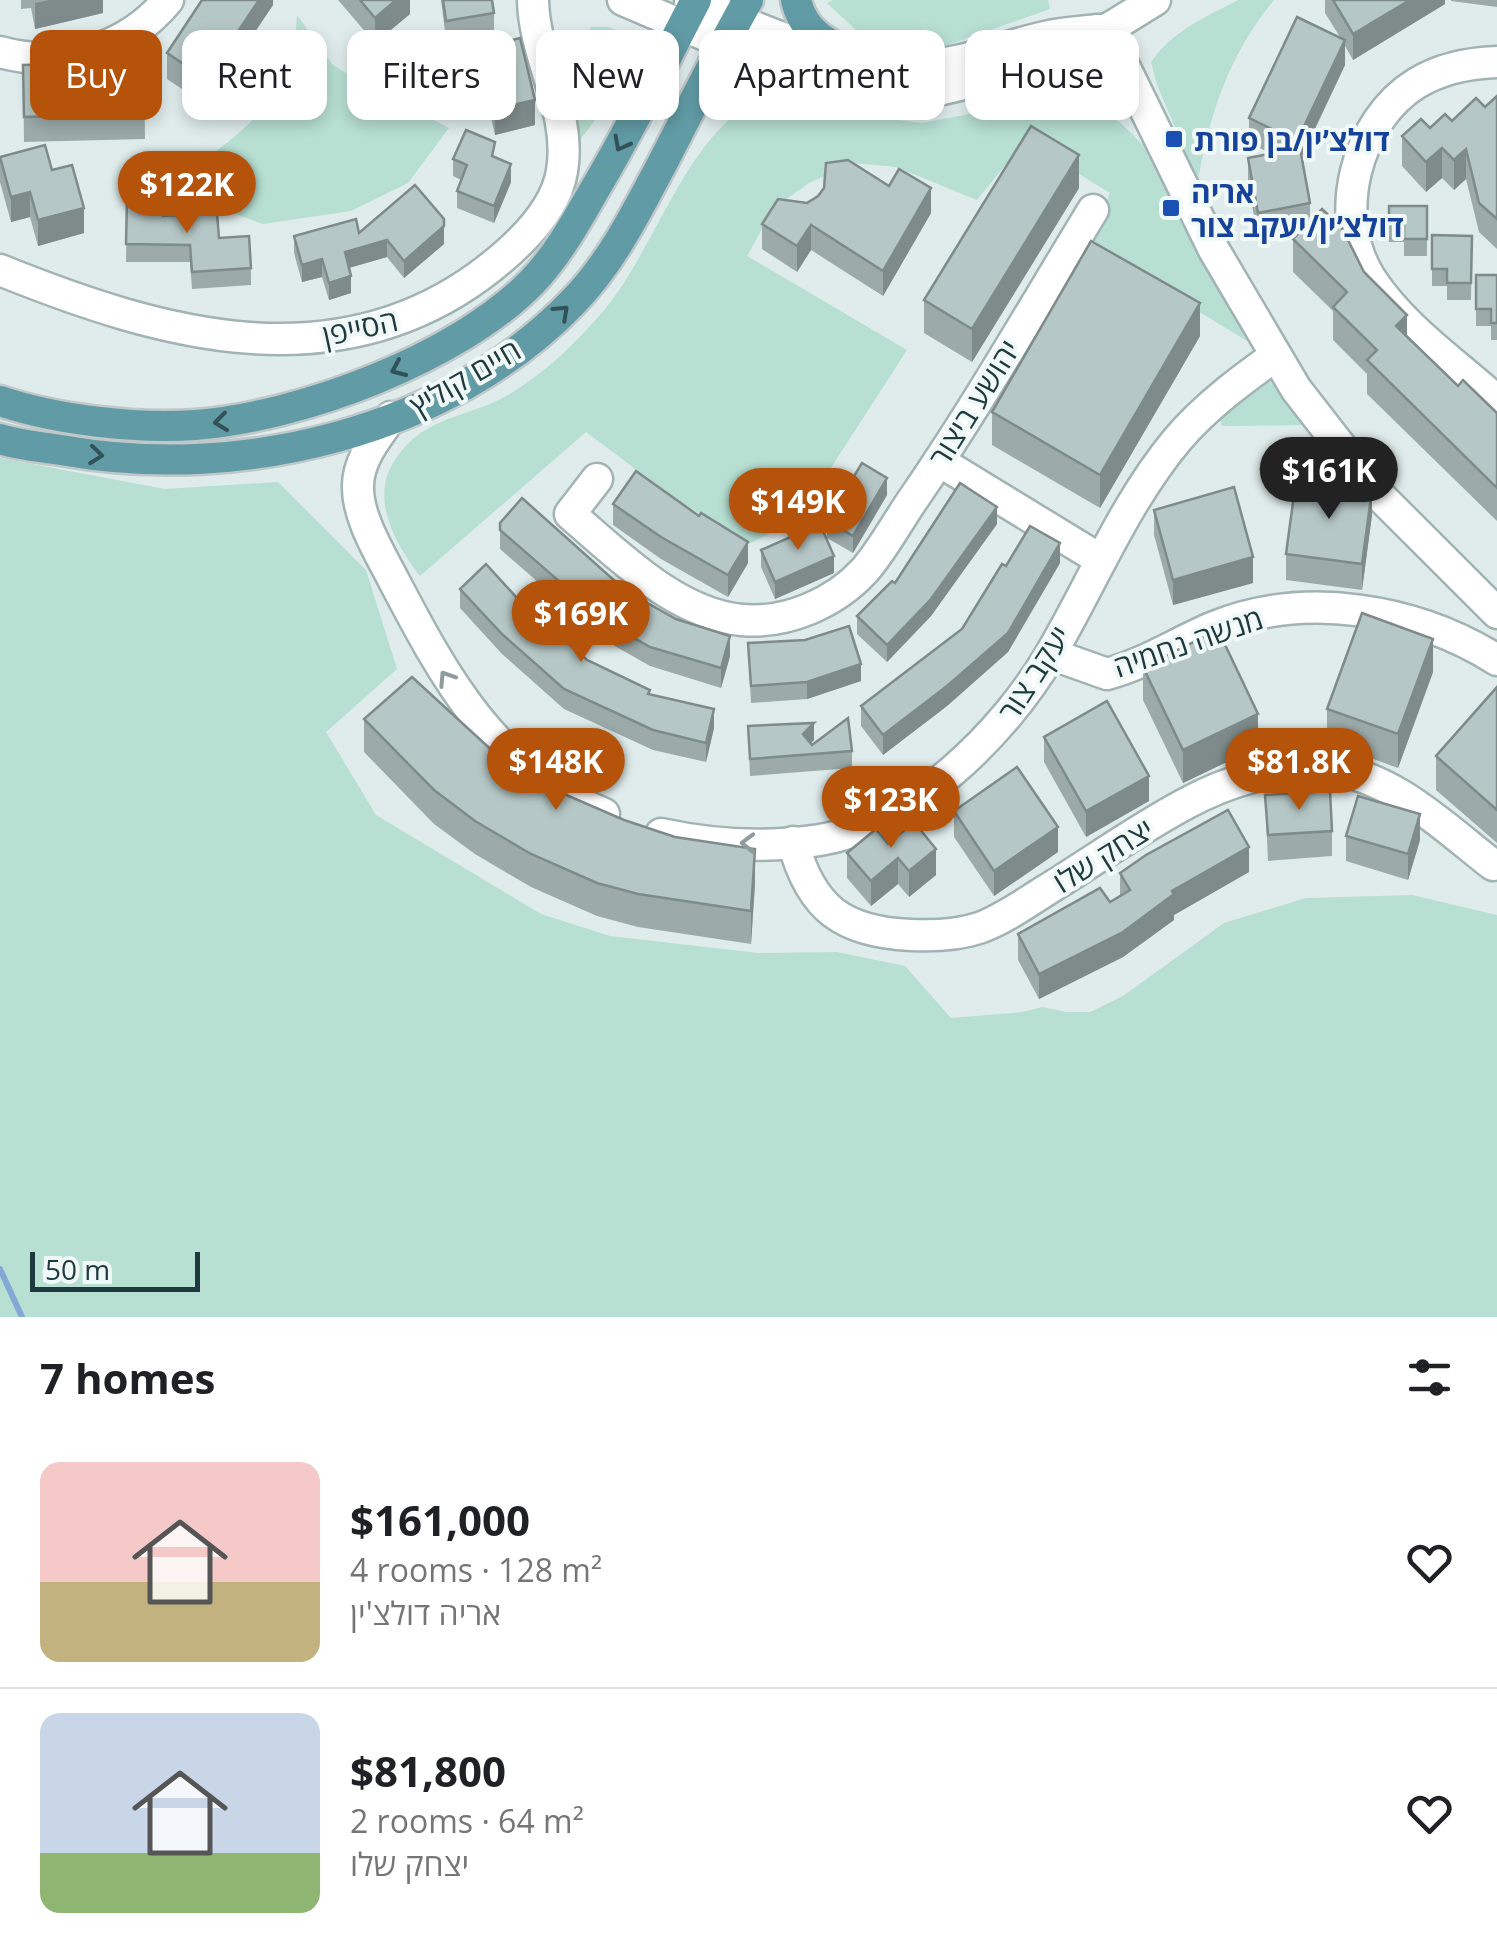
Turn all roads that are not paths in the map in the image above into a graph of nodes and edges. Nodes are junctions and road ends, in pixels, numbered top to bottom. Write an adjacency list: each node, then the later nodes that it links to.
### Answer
1 (168, 0): 14 (street)
2 (534, 0): 10 (street, הסייפן)
3 (554, 0): 11 (street, הסייפן)
4 (623, 0): 7 (street)
5 (796, 0): 13 (main road)
6 (1155, 0): 9 (street)
7 (691, 7): 8 (street); 23 (main road, חיים קוליץ, one-way to 23)
8 (736, 22): 12 (street); 17 (street); 25 (main road, חיים קוליץ, one-way to 8)
9 (1106, 29): 16 (street)
10 (536, 30)
11 (551, 30)
12 (760, 30)
13 (810, 30)
14 (0, 52)
15 (1497, 62): 24 (street)
16 (945, 63)
17 (965, 84)
18 (1139, 98): 22 (street)
19 (559, 120): 21 (street, הסייפן)
20 (1092, 210): 27 (street, יהושע ביצור)
21 (0, 270)
22 (1275, 356): 29 (street, יעקב צור); 30 (street)
23 (0, 401)
24 (1497, 401)
25 (391, 418): 26 (main road, חיים קוליץ, one-way to 25); 33 (street, יעקב צור, one-way to 25)
26 (0, 439)
27 (939, 461): 28 (street, יהושע ביצור); 29 (street)
28 (597, 479)
29 (1102, 560): 31 (street, יעקב צור)
30 (1497, 612)
31 (1051, 654): 32 (street, מנשה נחמיה); 33 (street, יעקב צור)
32 (1497, 660)
33 (793, 842): 34 (street, יצחק שלו)
34 (1493, 865)

